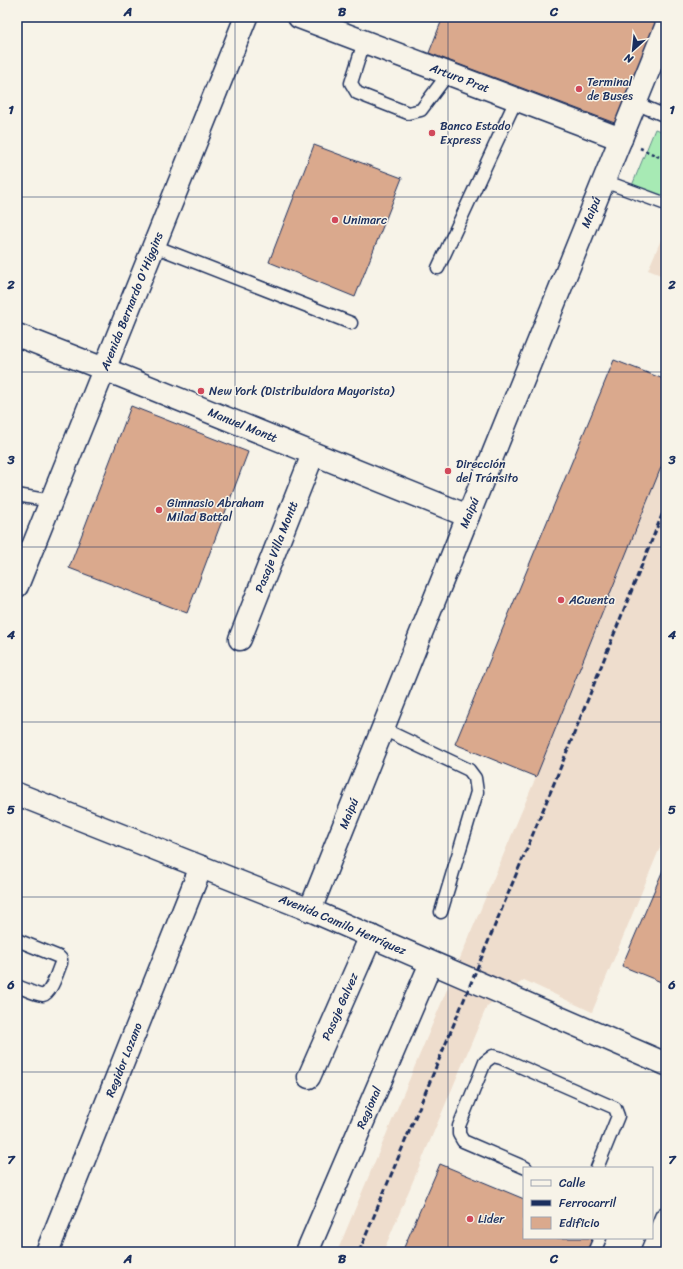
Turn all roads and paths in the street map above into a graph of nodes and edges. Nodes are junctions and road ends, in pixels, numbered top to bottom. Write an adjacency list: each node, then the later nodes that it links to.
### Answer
1 (246, 17): 13 (street, Avenida Bernardo O'Higgins)
2 (299, 17): 4 (street, Arturo Prat)
3 (666, 27): 7 (street, Maipú)
4 (364, 42): 5 (street, Arturo Prat); 5 (lane)
5 (448, 74): 6 (street, Arturo Prat)
6 (516, 100): 9 (street, Arturo Prat); 14 (lane)
7 (635, 103): 8 (lane); 9 (street, Maipú)
8 (666, 116)
9 (621, 139): 10 (path); 11 (street, Maipú)
10 (666, 160)
11 (604, 180): 12 (lane); 21 (street, Maipú)
12 (666, 204)
13 (154, 246): 15 (lane); 17 (street, Avenida Bernardo O'Higgins)
14 (438, 268)
15 (351, 323)
16 (17, 335): 17 (street, Manuel Montt)
17 (104, 369): 18 (street, Manuel Montt); 20 (street, Avenida Bernardo O'Higgins)
18 (313, 454): 21 (street, Manuel Montt); 23 (street, Pasaje Villa Montt)
19 (17, 495): 20 (lane)
20 (51, 501): 22 (street, Avenida Bernardo O'Higgins)
21 (468, 516): 24 (street, Maipú)
22 (17, 586)
23 (240, 639)
24 (383, 728): 27 (street, Maipú); 28 (lane)
25 (17, 794): 26 (street, Avenida Camilo Henríquez)
26 (201, 867): 27 (street, Avenida Camilo Henríquez); 39 (street, Regidor Lozano)
27 (310, 910): 29 (street, Avenida Camilo Henríquez)
28 (441, 912)
29 (371, 936): 31 (street, Avenida Camilo Henríquez); 34 (street, Pasaje Galvez)
30 (17, 940): 32 (lane)
31 (432, 963): 33 (street, Avenida Camilo Henríquez); 40 (street, Regional)
32 (17, 986)
33 (666, 1064)
34 (308, 1076)
35 (524, 1167): 36 (lane)
36 (597, 1167)
37 (666, 1218): 42 (street)
38 (600, 1239): 41 (lane)
39 (47, 1252)
40 (308, 1252)
41 (594, 1252)
42 (652, 1252)

